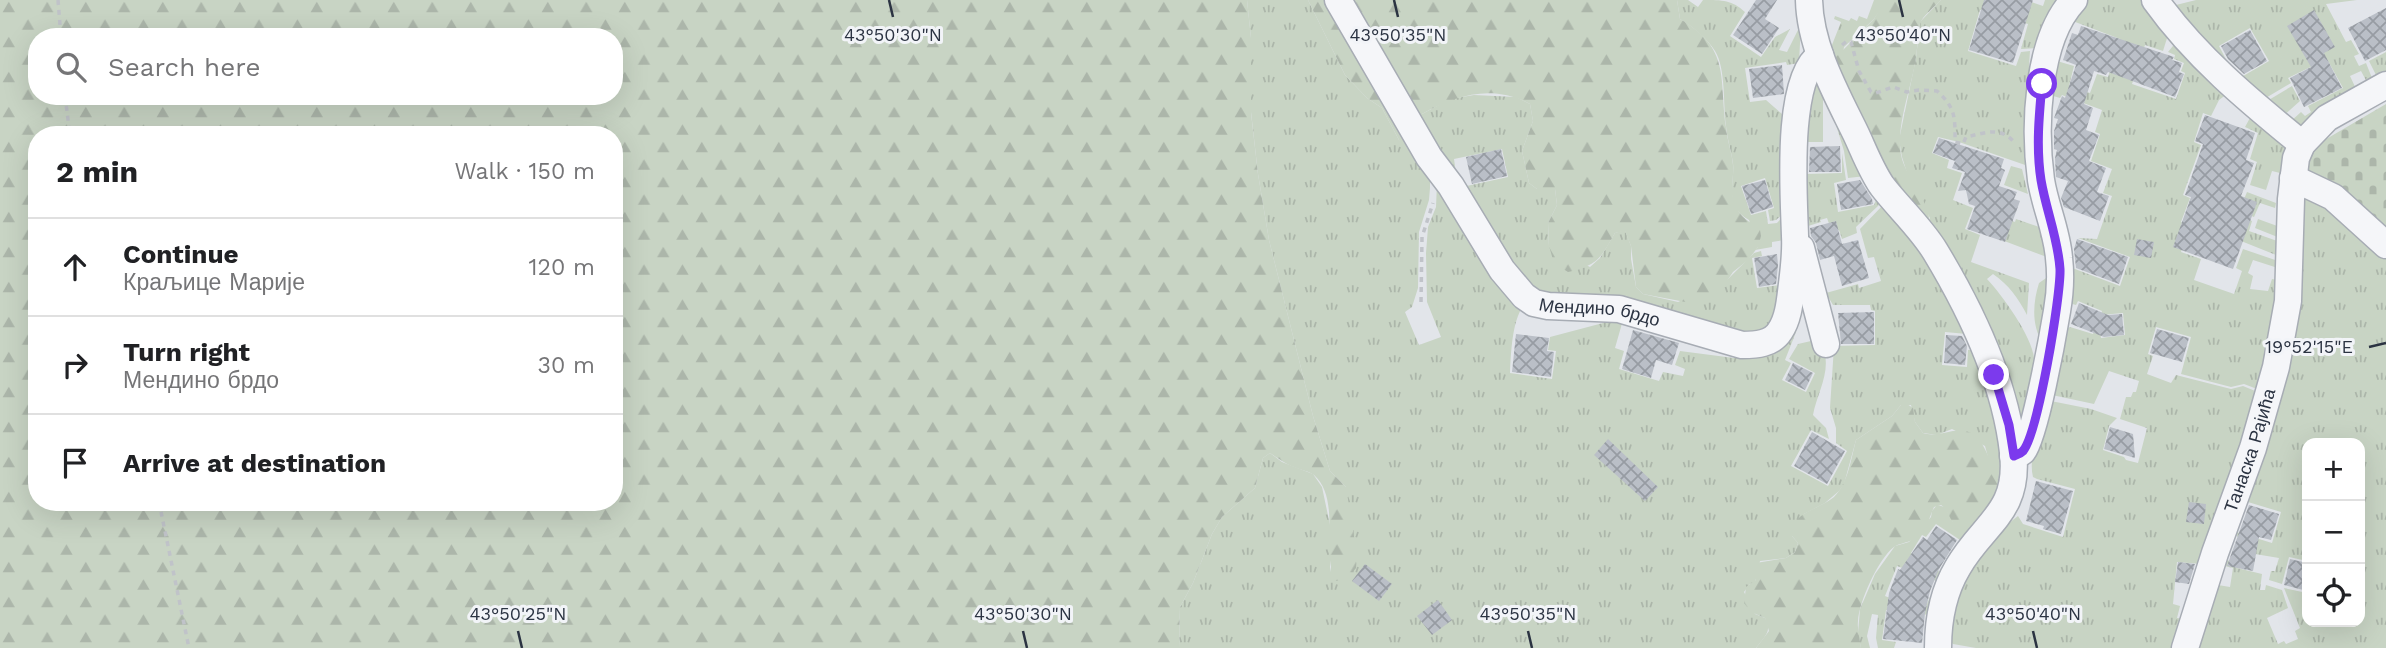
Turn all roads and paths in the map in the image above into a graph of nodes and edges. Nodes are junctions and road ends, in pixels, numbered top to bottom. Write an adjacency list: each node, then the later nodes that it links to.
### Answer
1 (58, 0): 6 (path)
2 (1810, 0): 7 (street)
3 (2074, 0): 12 (street)
4 (2155, 0): 11 (street)
5 (1342, 6): 13 (street, Мендино брдо)
6 (60, 28)
7 (1822, 59): 12 (path); 15 (street, Мендино брдо); 19 (street)
8 (2386, 85): 11 (street, Танаска Рајића)
9 (66, 105): 10 (path)
10 (69, 126)
11 (2302, 144): 14 (street, Танаска Рајића)
12 (2039, 156): 19 (street)
13 (1440, 171): 15 (street, Мендино брдо); 17 (path)
14 (2293, 178): 16 (street); 23 (street, Танаска Рајића)
15 (1795, 236): 18 (street, Мендино брдо)
16 (2386, 245)
17 (1421, 302)
18 (1826, 344)
19 (2014, 456): 22 (street)
20 (161, 511): 21 (path)
21 (189, 648)
22 (1938, 648)
23 (2185, 648)

